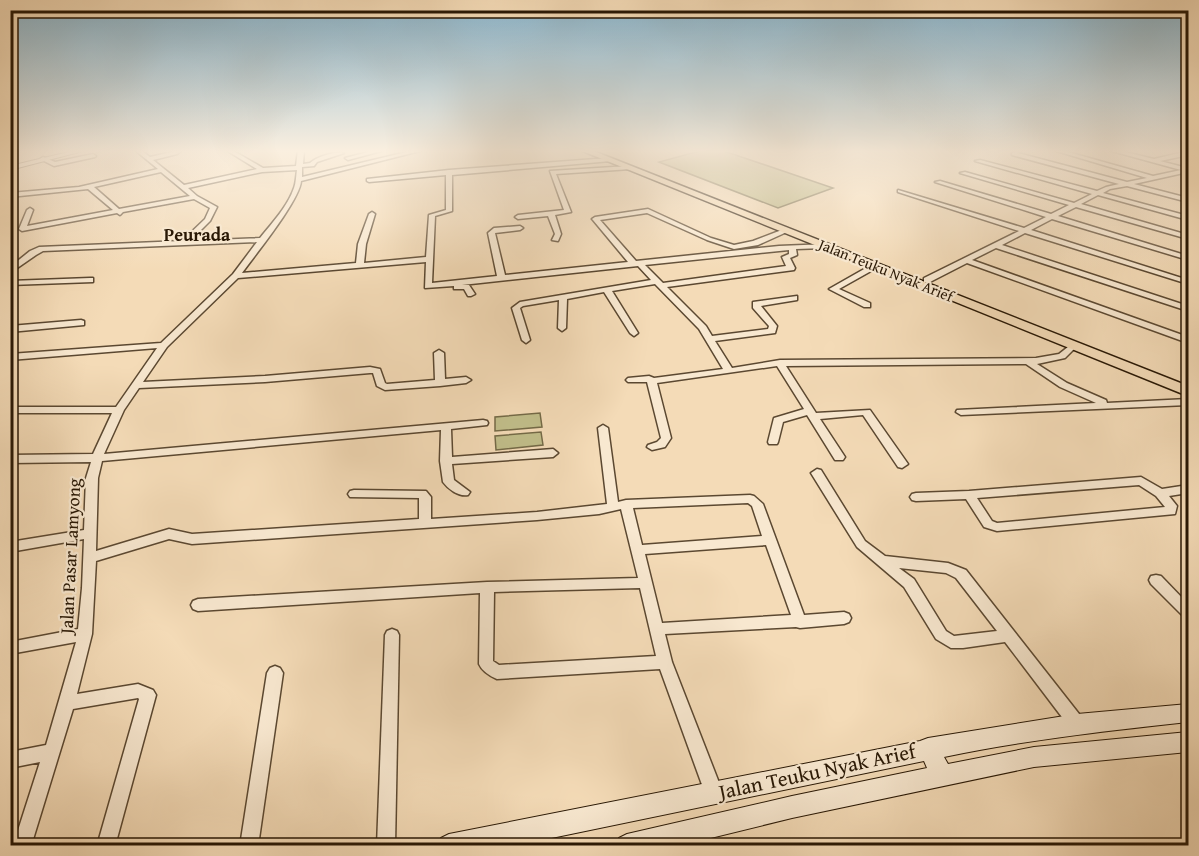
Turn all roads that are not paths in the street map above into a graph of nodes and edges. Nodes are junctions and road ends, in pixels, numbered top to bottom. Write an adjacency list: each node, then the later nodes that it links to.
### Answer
1 (61, 190): 16 (street)
2 (93, 190): 21 (street)
3 (187, 190): 17 (street)
4 (296, 190): 31 (street, Jalan Pasar Lamyong)
5 (449, 190): 38 (street)
6 (560, 190): 23 (street)
7 (685, 190): 28 (highway, Jalan Teuku Nyak Arief)
8 (700, 190): 47 (highway, Jalan Teuku Nyak Arief)
9 (964, 190): 25 (street)
10 (1022, 190): 19 (street)
11 (1087, 190): 15 (street)
12 (1107, 190): 15 (street)
13 (1148, 190): 18 (street)
14 (900, 191): 29 (street)
15 (1098, 193): 19 (street); 26 (street)
16 (10, 195)
17 (195, 197): 21 (street); 33 (street)
18 (1188, 200)
19 (1075, 205): 25 (street); 30 (street)
20 (30, 210): 21 (street)
21 (120, 213)
22 (372, 214): 40 (street)
23 (551, 214): 24 (street); 32 (street)
24 (518, 217)
25 (1051, 217): 29 (street); 37 (street)
26 (1188, 218)
27 (520, 228): 45 (street)
28 (784, 229): 34 (highway, Jalan Teuku Nyak Arief); 41 (street)
29 (1024, 230): 35 (street); 48 (street)
30 (1188, 237)
31 (263, 240): 33 (street); 44 (street, Jalan Pasar Lamyong)
32 (556, 240)
33 (185, 242): 43 (street)
34 (825, 246): 36 (street); 42 (highway, Jalan Teuku Nyak Arief)
35 (998, 246): 39 (street); 57 (street)
36 (792, 247): 41 (street); 49 (street)
37 (1188, 258)
38 (430, 259): 40 (street); 51 (street)
39 (966, 260): 47 (street); 64 (street)
40 (360, 264): 44 (street)
41 (638, 264): 45 (street); 49 (street)
42 (876, 266): 56 (street); 66 (highway, Jalan Teuku Nyak Arief)
43 (10, 270)
44 (236, 276): 65 (street, Jalan Pasar Lamyong)
45 (502, 279): 51 (street)
46 (90, 280): 50 (street)
47 (927, 280): 75 (highway, Jalan Teuku Nyak Arief)
48 (1188, 282)
49 (660, 283): 52 (street); 62 (street)
50 (10, 284)
51 (428, 286): 53 (street)
52 (607, 290): 54 (street); 61 (street)
53 (471, 294)
54 (563, 296): 59 (street); 63 (street)
55 (794, 298): 62 (street)
56 (867, 305)
57 (1188, 309)
58 (81, 323): 60 (street)
59 (562, 328)
60 (10, 330)
61 (634, 333)
62 (711, 339): 71 (street)
63 (526, 340)
64 (1188, 340)
65 (164, 345): 68 (street); 77 (street, Jalan Pasar Lamyong)
66 (1074, 346): 69 (street); 78 (highway, Jalan Teuku Nyak Arief)
67 (439, 353): 76 (street)
68 (10, 357)
69 (1029, 362): 70 (street); 80 (street)
70 (780, 363): 71 (street); 84 (street)
71 (729, 371): 74 (street)
72 (466, 380): 76 (street)
73 (631, 380): 74 (street)
74 (652, 381): 89 (street)
75 (1188, 382)
76 (440, 383): 77 (street)
77 (137, 385): 82 (street, Jalan Pasar Lamyong)
78 (1188, 391)
79 (1188, 402): 80 (street)
80 (1108, 404): 83 (street)
81 (10, 410): 82 (street)
82 (119, 410): 91 (street, Jalan Pasar Lamyong)
83 (961, 412)
84 (811, 413): 88 (street); 92 (street); 95 (street)
85 (483, 423): 86 (street)
86 (446, 426): 91 (street); 94 (street)
87 (603, 428): 103 (street)
88 (773, 442)
89 (652, 447)
90 (553, 453): 94 (street)
91 (97, 458): 93 (street); 105 (street, Jalan Pasar Lamyong)
92 (839, 458)
93 (10, 459)
94 (446, 461): 98 (street)
95 (902, 464)
96 (817, 473): 110 (street)
97 (1188, 489): 99 (street)
98 (464, 492)
99 (1160, 493): 101 (street); 101 (street)
100 (354, 494): 104 (street)
101 (969, 495): 102 (street)
102 (916, 497)
103 (619, 506): 104 (street); 106 (street); 108 (street)
104 (425, 522): 109 (street)
105 (89, 534): 107 (street); 109 (street, Jalan Pasar Lamyong)
106 (770, 540): 108 (street); 117 (street)
107 (10, 547)
108 (638, 550): 112 (street)
109 (89, 558): 119 (street, Jalan Pasar Lamyong)
110 (882, 561): 121 (street); 121 (street)
111 (1156, 580): 115 (street)
112 (645, 583): 113 (street); 118 (street)
113 (487, 587): 114 (street); 123 (street)
114 (198, 605)
115 (1188, 612)
116 (844, 618): 117 (street)
117 (800, 622): 118 (street)
118 (657, 630): 123 (street)
119 (85, 634): 122 (street); 125 (street, Jalan Pasar Lamyong)
120 (392, 635): 137 (street)
121 (1008, 635): 127 (street)
122 (10, 648)
123 (665, 662): 133 (street)
124 (274, 673): 136 (street)
125 (67, 703): 130 (street, Jalan Pasar Lamyong); 135 (street)
126 (1188, 713): 127 (main road, Jalan Teuku Nyak Arief)
127 (1077, 724): 129 (main road, Jalan Teuku Nyak Arief)
128 (1188, 742): 132 (main road, Jalan Teuku Nyak Arief)
129 (928, 748): 132 (main road); 133 (main road, Jalan Teuku Nyak Arief)
130 (51, 752): 131 (street); 134 (street, Jalan Pasar Lamyong)
131 (10, 760)
132 (942, 774): 139 (main road, Jalan Teuku Nyak Arief)
133 (714, 793): 138 (main road, Jalan Teuku Nyak Arief)
134 (22, 846)
135 (106, 846)
136 (249, 846)
137 (386, 846)
138 (449, 846)
139 (627, 846)

